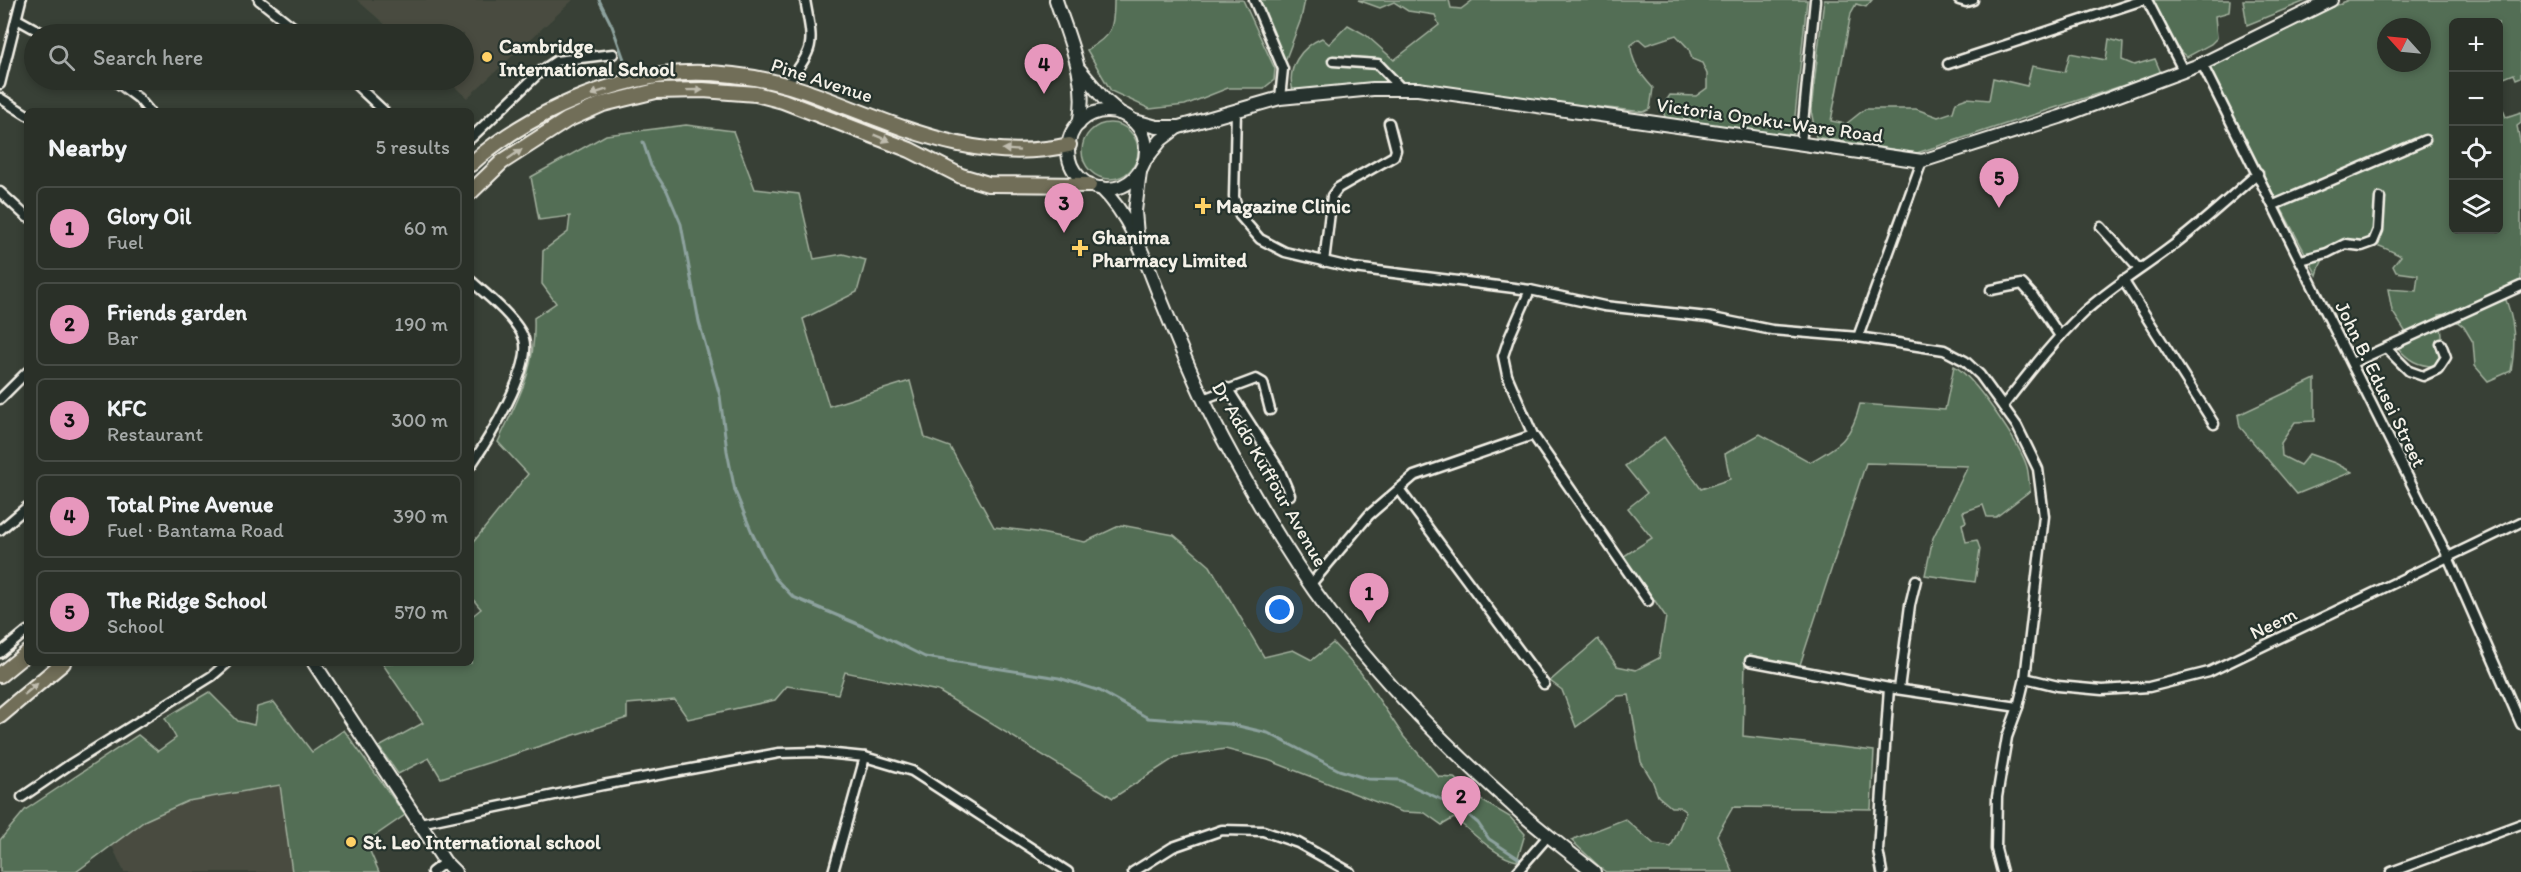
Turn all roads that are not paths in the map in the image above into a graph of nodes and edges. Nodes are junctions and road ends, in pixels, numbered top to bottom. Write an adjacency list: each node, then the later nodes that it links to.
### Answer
1 (21, 0): 11 (street)
2 (259, 0): 13 (street)
3 (805, 0): 22 (street)
4 (1056, 0): 19 (main road)
5 (1254, 0): 27 (street)
6 (1815, 0): 38 (street)
7 (1959, 0): 8 (street)
8 (1973, 0)
9 (2145, 0): 17 (street); 20 (street)
10 (2331, 0): 18 (main road, Victoria Opoku-Ware Road)
11 (17, 19): 12 (street); 15 (street)
12 (26, 24)
13 (289, 24)
14 (614, 54): 36 (street)
15 (3, 56): 21 (street)
16 (1333, 60): 23 (street)
17 (1948, 64)
18 (2202, 64): 20 (main road, Victoria Opoku-Ware Road); 43 (street, John B. Edusei Street)
19 (1080, 70): 32 (main road); 34 (main road)
20 (2183, 70): 41 (main road, Victoria Opoku-Ware Road)
21 (0, 84)
22 (786, 86): 39 (main road, Pine Avenue, one-way to 22); 40 (main road, Pine Avenue, one-way to 40)
23 (1402, 89): 27 (main road, Victoria Opoku-Ware Road); 38 (main road, Victoria Opoku-Ware Road)
24 (127, 90): 28 (street)
25 (362, 90): 29 (street)
26 (0, 98): 31 (street)
27 (1280, 98): 30 (main road, Victoria Opoku-Ware Road)
28 (146, 108)
29 (381, 108)
30 (1236, 111): 35 (main road, Victoria Opoku-Ware Road); 53 (street)
31 (24, 113)
32 (1126, 117): 34 (main road); 35 (main road); 42 (main road)
33 (1389, 123): 53 (street)
34 (1079, 124): 39 (main road)
35 (1179, 127): 42 (main road)
36 (474, 135)
37 (2425, 140): 48 (street)
38 (1801, 144): 41 (main road, Victoria Opoku-Ware Road)
39 (1069, 145): 44 (main road)
40 (474, 161)
41 (1922, 161): 61 (street)
42 (1142, 165): 44 (main road); 51 (main road)
43 (2258, 173): 48 (street, John B. Edusei Street); 54 (street)
44 (1095, 186): 45 (main road, one-way to 44); 51 (main road)
45 (474, 189)
46 (0, 192): 49 (street)
47 (2380, 198): 52 (street)
48 (2274, 205): 52 (street, John B. Edusei Street)
49 (24, 214)
50 (2101, 227): 54 (street)
51 (1137, 242): 68 (main road, Dr Addo Kuffour Avenue)
52 (2301, 260): 64 (street, John B. Edusei Street)
53 (1324, 262): 58 (street)
54 (2138, 268): 55 (street)
55 (2123, 280): 60 (street); 71 (street)
56 (474, 284): 73 (street)
57 (2521, 286): 63 (street)
58 (1530, 290): 61 (street); 72 (street)
59 (1991, 290): 60 (street)
60 (2060, 336): 69 (street)
61 (1858, 337): 69 (street)
62 (2441, 344): 63 (street)
63 (2386, 348): 64 (street)
64 (2352, 363): 79 (street, John B. Edusei Street)
65 (24, 375): 67 (street)
66 (1227, 388): 68 (street); 70 (street); 75 (street)
67 (0, 399)
68 (1203, 399): 81 (main road, Dr Addo Kuffour Avenue)
69 (2002, 406): 91 (street)
70 (1270, 410)
71 (2214, 424)
72 (1533, 435): 74 (street); 82 (street)
73 (474, 461)
74 (1399, 489): 81 (street); 92 (street)
75 (1290, 495)
76 (24, 510): 78 (street)
77 (2521, 522): 79 (street, Neem)
78 (0, 530)
79 (2448, 557): 91 (street, Neem); 97 (street, John B. Edusei Street)
80 (1916, 580): 94 (street)
81 (1311, 585): 102 (main road, Dr Addo Kuffour Avenue)
82 (1648, 601)
83 (24, 633): 84 (street)
84 (0, 653)
85 (24, 655): 90 (main road)
86 (1750, 661): 93 (street)
87 (59, 666): 96 (main road, one-way to 87)
88 (224, 666): 99 (street)
89 (316, 666): 100 (main road)
90 (0, 675)
91 (2025, 678): 95 (street)
92 (1544, 684)
93 (1889, 688): 94 (street); 112 (street)
94 (1899, 689): 95 (street)
95 (2018, 707): 113 (street)
96 (0, 716)
97 (2521, 724)
98 (865, 757): 100 (street); 106 (street); 107 (street)
99 (22, 798)
100 (420, 823): 103 (main road)
101 (2521, 824): 114 (street)
102 (1549, 835): 110 (street); 111 (main road, Dr Addo Kuffour Avenue)
103 (445, 862): 104 (street); 105 (main road)
104 (432, 872)
105 (455, 872)
106 (833, 872)
107 (1068, 872)
108 (1133, 872): 109 (street)
109 (1350, 872)
110 (1517, 872)
111 (1594, 872)
112 (1882, 872)
113 (2001, 872)
114 (2391, 872)

